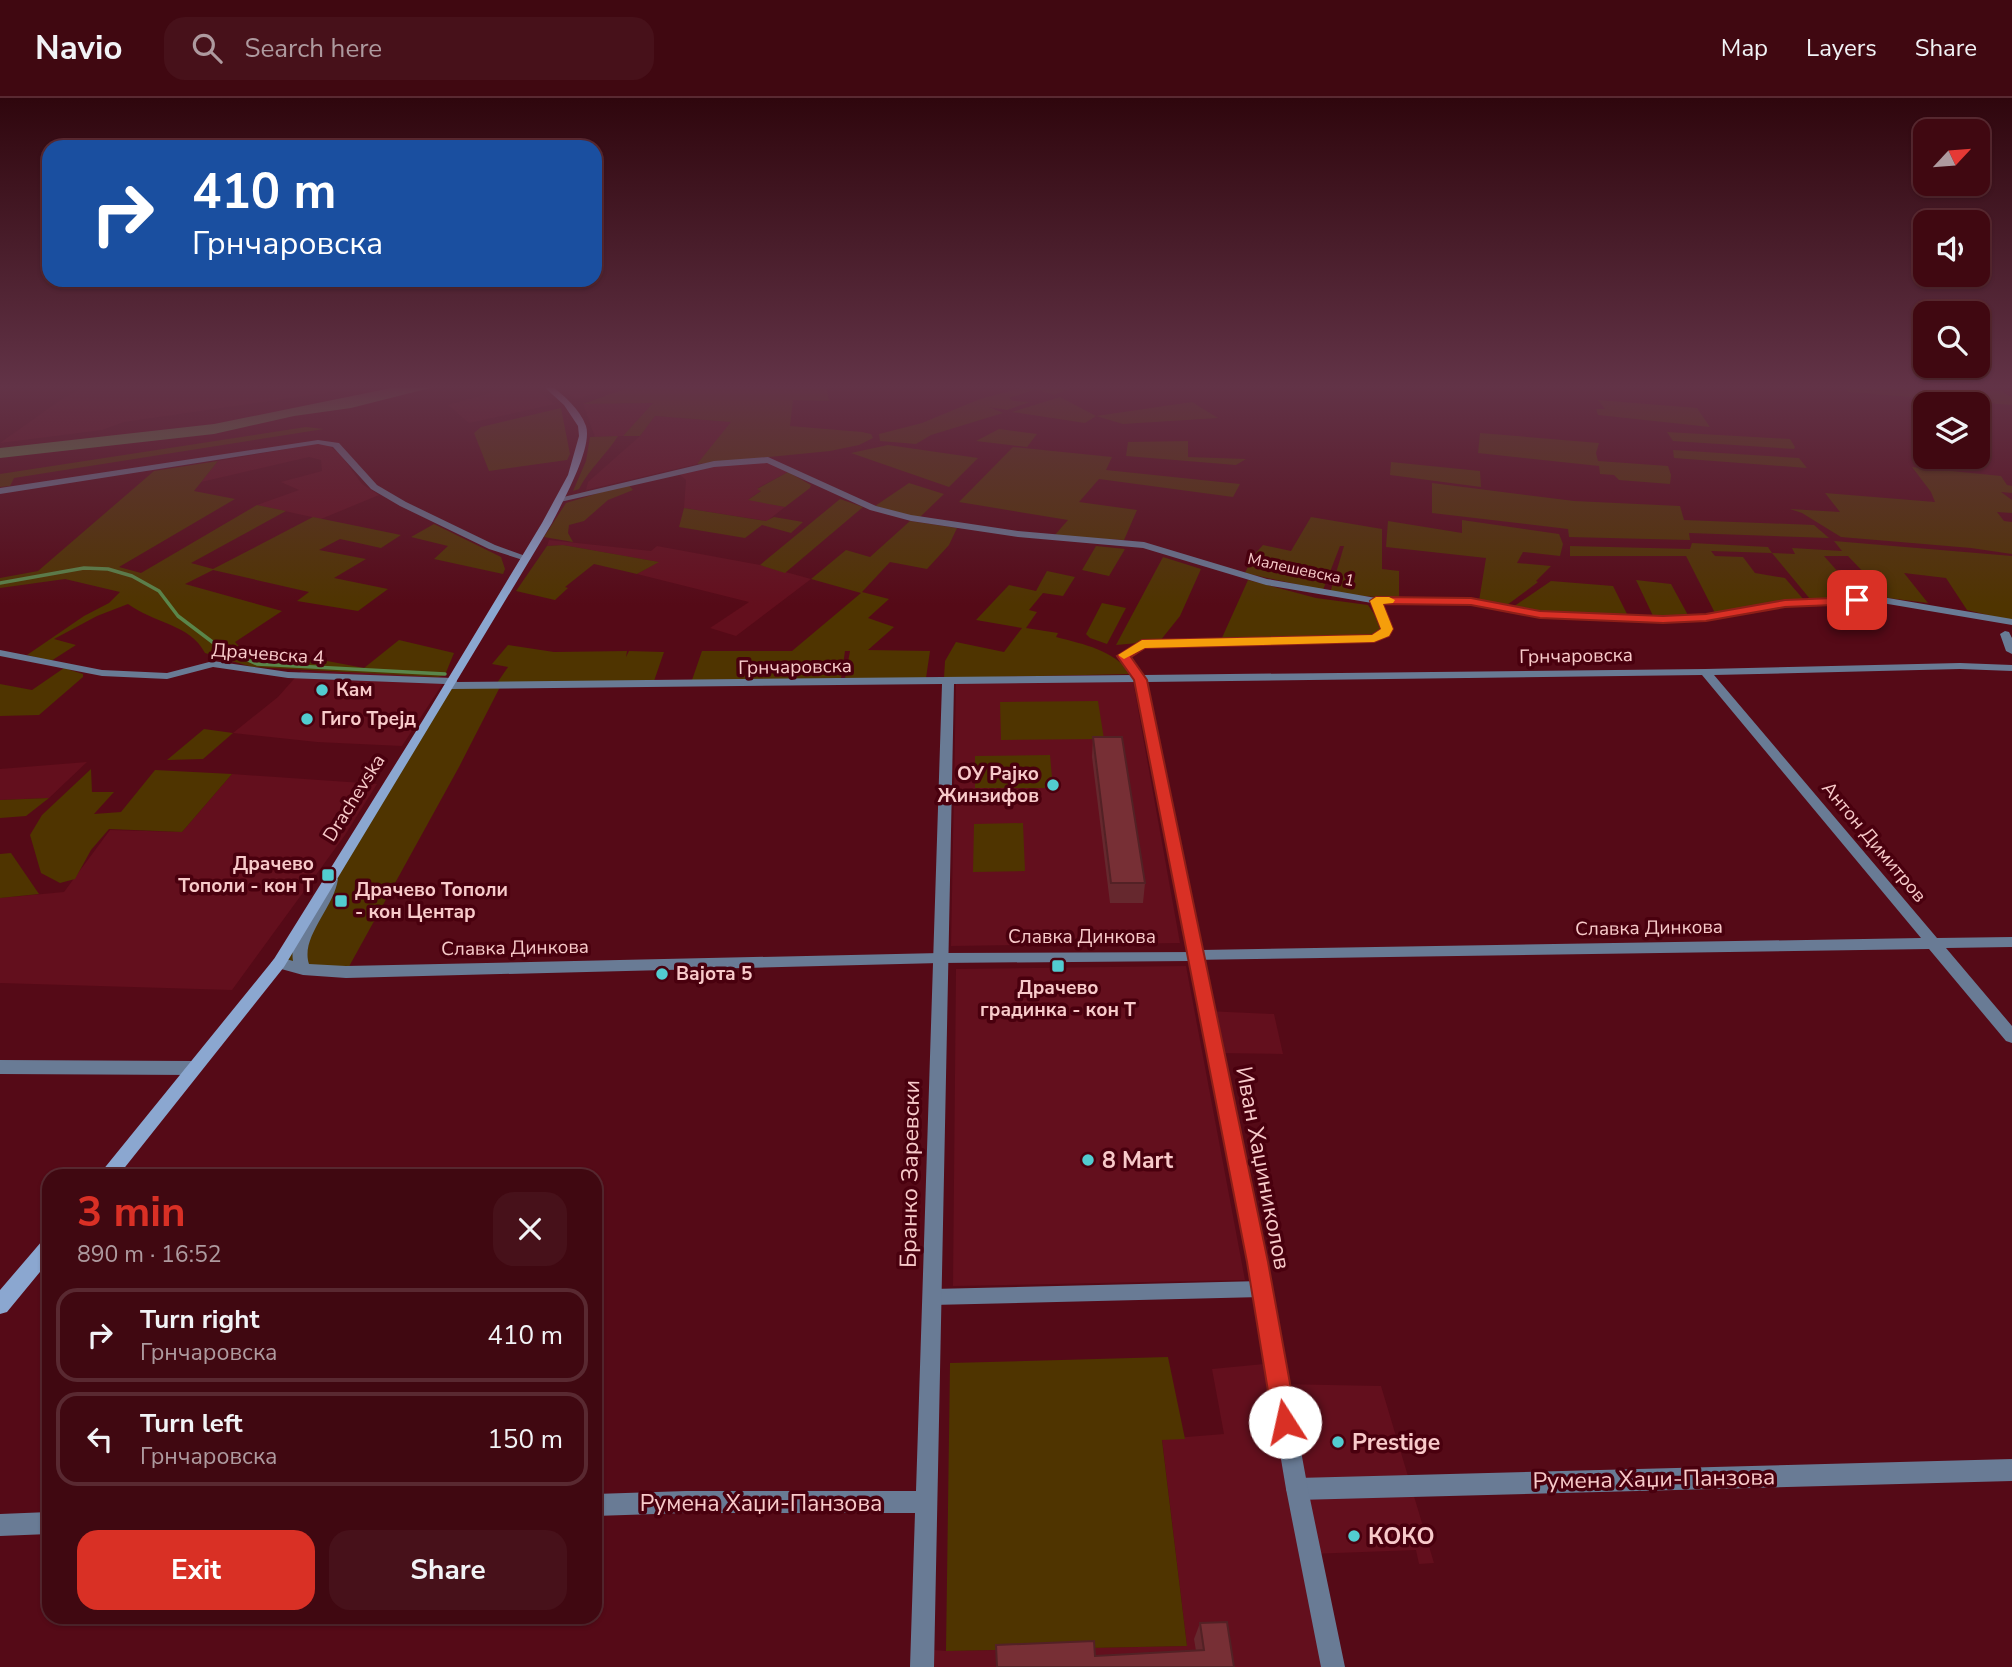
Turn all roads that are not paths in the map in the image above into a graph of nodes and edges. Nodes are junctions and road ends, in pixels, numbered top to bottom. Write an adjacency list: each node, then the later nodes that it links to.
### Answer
1 (209, 458): 4 (street)
2 (348, 458): 6 (street)
3 (577, 458): 5 (main road, Drachevska)
4 (0, 491)
5 (560, 499): 6 (main road, Drachevska); 7 (street, Малешевска 1)
6 (526, 558): 16 (main road, Drachevska)
7 (1376, 601): 8 (street, Малешевска 1); 14 (street)
8 (2012, 622)
9 (2005, 634): 10 (street)
10 (2012, 651)
11 (0, 653): 16 (street, Драчевска 4)
12 (2012, 668): 13 (street, Грнчаровска)
13 (1706, 672): 14 (street, Грнчаровска); 19 (street, Антон Димитров)
14 (1141, 680): 15 (street, Грнчаровска); 20 (street, Иван Хаџиниколов)
15 (948, 682): 16 (street, Грнчаровска); 21 (street, Бранко Заревски)
16 (451, 684): 17 (main road, Drachevska)
17 (331, 879): 22 (main road, Drachevska); 23 (street)
18 (2012, 942): 19 (street, Славка Динкова)
19 (1932, 943): 20 (street, Славка Динкова); 24 (street, Антон Димитров)
20 (1195, 956): 21 (street, Славка Динкова); 29 (street, Иван Хаџиниколов)
21 (940, 958): 23 (street, Славка Динкова); 30 (street, Бранко Заревски)
22 (279, 963): 23 (street, Славка Динкова); 26 (main road, Drachevska)
23 (303, 969)
24 (2012, 1037)
25 (0, 1068): 26 (street)
26 (193, 1068): 27 (main road, Drachevska)
27 (113, 1169)
28 (42, 1255): 31 (main road)
29 (1262, 1289): 30 (street); 33 (street, Иван Хаџиниколов)
30 (932, 1297): 34 (street, Бранко Заревски)
31 (0, 1304)
32 (2012, 1470): 33 (street, Румена Хаџи-Панзова)
33 (1297, 1489): 39 (street, Иван Хаџиниколов)
34 (927, 1502): 35 (street, Румена Хаџи-Панзова); 38 (street, Бранко Заревски)
35 (602, 1505)
36 (42, 1524): 37 (street)
37 (0, 1525)
38 (922, 1667)
39 (1334, 1667)

